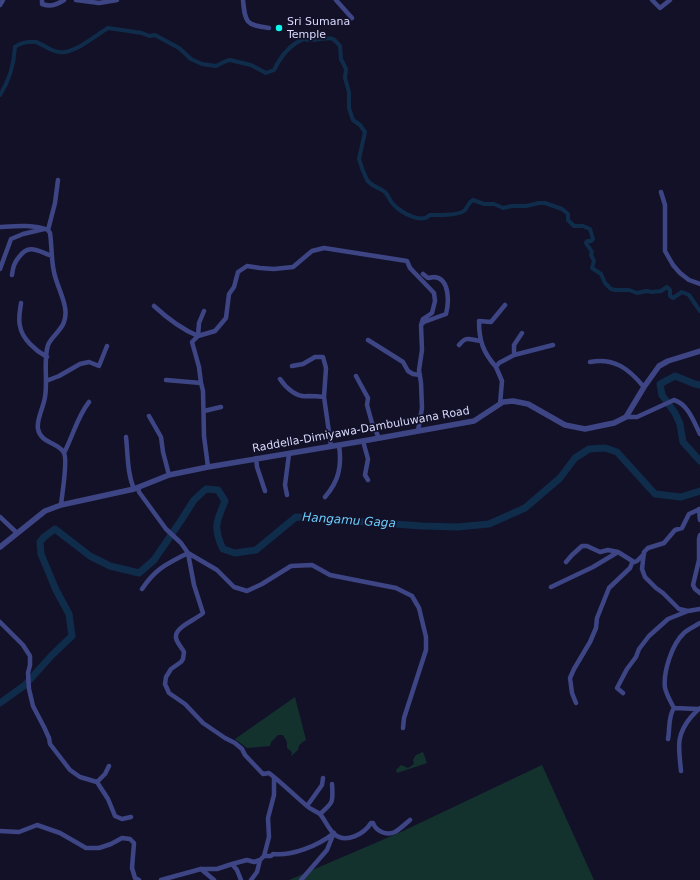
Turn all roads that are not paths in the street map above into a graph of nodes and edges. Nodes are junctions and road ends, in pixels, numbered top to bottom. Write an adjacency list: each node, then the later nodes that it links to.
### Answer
1 (3, 0): 10 (street)
2 (42, 0): 3 (street)
3 (64, 0)
4 (76, 0): 5 (street)
5 (117, 0)
6 (243, 0): 12 (street)
7 (336, 0): 11 (street)
8 (652, 0): 9 (street)
9 (670, 0)
10 (0, 4)
11 (352, 18)
12 (269, 28)
13 (58, 180): 16 (street)
14 (661, 192): 21 (street)
15 (0, 227): 16 (street)
16 (46, 229): 17 (street); 18 (street)
17 (52, 256): 20 (street); 36 (street)
18 (0, 269)
19 (423, 274): 26 (street)
20 (12, 275)
21 (700, 284)
22 (21, 303): 36 (street)
23 (154, 306): 28 (street)
24 (505, 306): 30 (street)
25 (204, 311): 28 (street)
26 (421, 325): 28 (street); 40 (street)
27 (522, 333): 35 (street)
28 (198, 336): 45 (street)
29 (368, 340): 40 (street)
30 (481, 341): 31 (street); 39 (street)
31 (459, 345)
32 (553, 345): 35 (street)
33 (107, 346): 44 (street)
34 (700, 351): 46 (street)
35 (514, 355): 39 (street)
36 (46, 358): 44 (street)
37 (590, 362): 46 (street)
38 (292, 366): 47 (street)
39 (496, 367): 49 (street)
40 (420, 375): 54 (street)
41 (356, 376): 57 (street)
42 (166, 380): 45 (street)
43 (280, 380): 47 (street)
44 (46, 381): 61 (street)
45 (201, 383): 51 (street)
46 (644, 387): 53 (street)
47 (324, 397): 60 (street)
48 (89, 402): 61 (street)
49 (500, 404): 53 (street, Raddella-Dimiyawa-Dambuluwana Road); 54 (street, Raddella-Dimiyawa-Dambuluwana Road)
50 (222, 407): 51 (street)
51 (204, 411): 64 (street)
52 (149, 416): 65 (street)
53 (626, 417): 55 (street)
54 (418, 431): 57 (street, Raddella-Dimiyawa-Dambuluwana Road)
55 (700, 434)
56 (126, 438): 67 (street)
57 (379, 438): 58 (street, Raddella-Dimiyawa-Dambuluwana Road)
58 (362, 441): 59 (street, Raddella-Dimiyawa-Dambuluwana Road); 66 (street)
59 (339, 445): 60 (street, Raddella-Dimiyawa-Dambuluwana Road); 70 (street)
60 (331, 446): 62 (street, Raddella-Dimiyawa-Dambuluwana Road)
61 (64, 453): 71 (street)
62 (289, 454): 63 (street, Raddella-Dimiyawa-Dambuluwana Road); 69 (street)
63 (256, 458): 64 (street, Raddella-Dimiyawa-Dambuluwana Road); 68 (street)
64 (208, 467): 65 (street, Raddella-Dimiyawa-Dambuluwana Road)
65 (169, 475): 67 (street, Raddella-Dimiyawa-Dambuluwana Road)
66 (368, 480)
67 (136, 488): 71 (street, Raddella-Dimiyawa-Dambuluwana Road); 79 (street)
68 (265, 491)
69 (287, 495)
70 (325, 497)
71 (61, 505): 75 (street, Raddella-Dimiyawa-Dambuluwana Road)
72 (700, 509): 74 (street); 80 (street)
73 (0, 517): 75 (street)
74 (700, 520)
75 (17, 532): 77 (street, Raddella-Dimiyawa-Dambuluwana Road)
76 (700, 535): 85 (street)
77 (0, 547)
78 (618, 552): 81 (street); 82 (street); 83 (street)
79 (188, 553): 84 (street); 94 (street); 98 (street)
80 (644, 554): 82 (street); 87 (street)
81 (566, 562)
82 (634, 562): 91 (street)
83 (551, 587)
84 (142, 589)
85 (700, 593)
86 (700, 609): 87 (street)
87 (688, 611): 90 (street)
88 (0, 622): 100 (street)
89 (700, 623): 92 (street)
90 (623, 693)
91 (576, 703)
92 (674, 708): 93 (street); 95 (street)
93 (699, 709): 97 (street)
94 (403, 728)
95 (668, 739)
96 (109, 766): 100 (street)
97 (681, 771)
98 (274, 777): 102 (street); 108 (street)
99 (323, 778): 102 (street)
100 (97, 782): 104 (street)
101 (332, 784): 103 (street)
102 (307, 806): 103 (street)
103 (320, 814): 107 (street)
104 (131, 817)
105 (410, 820): 107 (street)
106 (0, 831): 111 (street)
107 (334, 834): 108 (street); 116 (street)
108 (262, 858): 109 (street); 115 (street)
109 (232, 864): 110 (street); 114 (street)
110 (201, 869): 112 (street); 113 (street)
111 (139, 880)
112 (161, 880)
113 (214, 880)
114 (241, 880)
115 (251, 880)
116 (301, 880)

